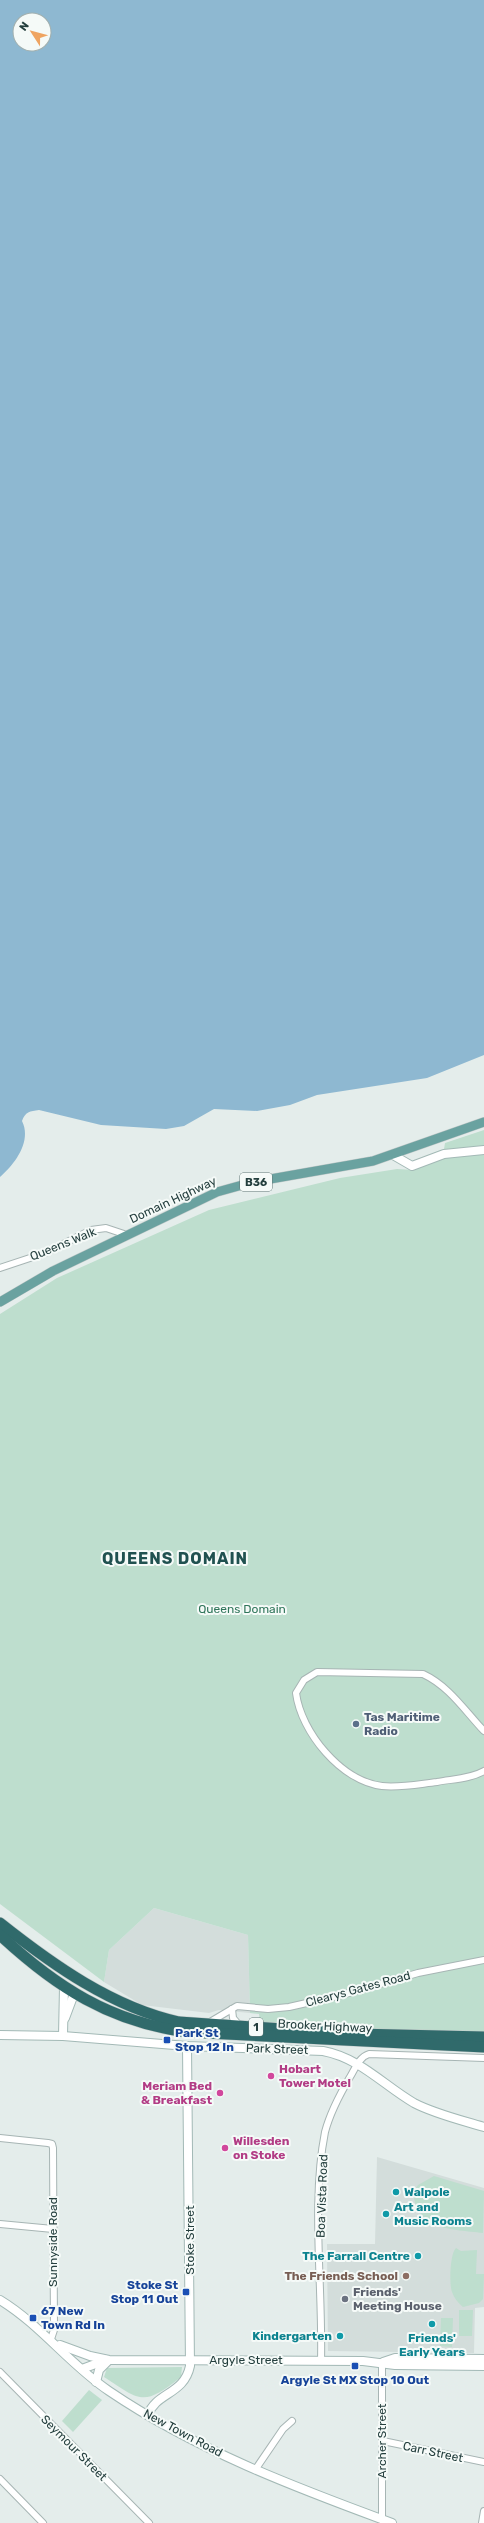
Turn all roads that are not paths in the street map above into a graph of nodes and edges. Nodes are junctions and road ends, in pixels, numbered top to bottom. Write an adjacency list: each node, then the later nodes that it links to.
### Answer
1 (484, 1122): 3 (main road, Domain Highway / B36)
2 (484, 1150): 3 (street)
3 (393, 1155): 4 (main road, Domain Highway / B36)
4 (127, 1235): 5 (street, Queens Walk); 6 (main road, Domain Highway / B36)
5 (0, 1268)
6 (0, 1302)
7 (484, 1731): 8 (street)
8 (484, 1771)
9 (0, 1923): 11 (highway, Brooker Highway / 1)
10 (0, 1935): 13 (highway, Brooker Highway / 1)
11 (44, 1956): 14 (highway); 19 (highway, Brooker Highway / 1)
12 (484, 1960): 17 (street, Clearys Gates Road)
13 (64, 1987): 14 (highway, Brooker Highway / 1); 18 (street)
14 (74, 1994): 15 (highway, Brooker Highway / 1); 16 (street)
15 (89, 2002): 16 (street); 25 (highway, Brooker Highway / 1)
16 (68, 2009): 18 (street)
17 (232, 2009): 19 (street, Clearys Gates Road); 20 (street)
18 (63, 2023): 22 (street)
19 (201, 2024): 20 (highway, Brooker Highway / 1)
20 (240, 2026): 23 (highway, Brooker Highway / 1)
21 (0, 2035): 22 (street, Park Street)
22 (63, 2036): 24 (street, Park Street)
23 (484, 2037)
24 (187, 2046): 27 (street, Park Street); 38 (street, Stoke Street)
25 (484, 2047)
26 (484, 2058): 27 (street)
27 (360, 2061): 28 (street, Park Street); 36 (street, Boa Vista Road)
28 (484, 2128)
29 (0, 2138): 31 (street, Sunnyside Road)
30 (0, 2224): 31 (street)
31 (52, 2229): 33 (street, Sunnyside Road)
32 (0, 2300): 33 (street, New Town Road)
33 (53, 2341): 35 (street, Argyle Street); 40 (street, New Town Road)
34 (484, 2359): 37 (street, Argyle Street)
35 (109, 2360): 38 (street, Argyle Street); 40 (street, Argyle Street); 42 (street)
36 (321, 2361): 37 (street, Argyle Street); 38 (street, Argyle Street)
37 (382, 2362): 39 (street, Argyle Street); 45 (street, Archer Street)
38 (190, 2363): 43 (street, Stoke Street)
39 (484, 2366)
40 (82, 2369): 42 (street, New Town Road)
41 (0, 2372): 52 (street, Seymour Street)
42 (96, 2382): 43 (street, New Town Road)
43 (148, 2415): 47 (street, New Town Road)
44 (292, 2421): 47 (street)
45 (383, 2441): 46 (street, Carr Street); 50 (street, Archer Street)
46 (484, 2462)
47 (255, 2470): 50 (street, New Town Road)
48 (0, 2479): 51 (street)
49 (484, 2511): 54 (street)
50 (382, 2519): 53 (street, New Town Road)
51 (43, 2523)
52 (149, 2523)
53 (392, 2523)
54 (482, 2523)

